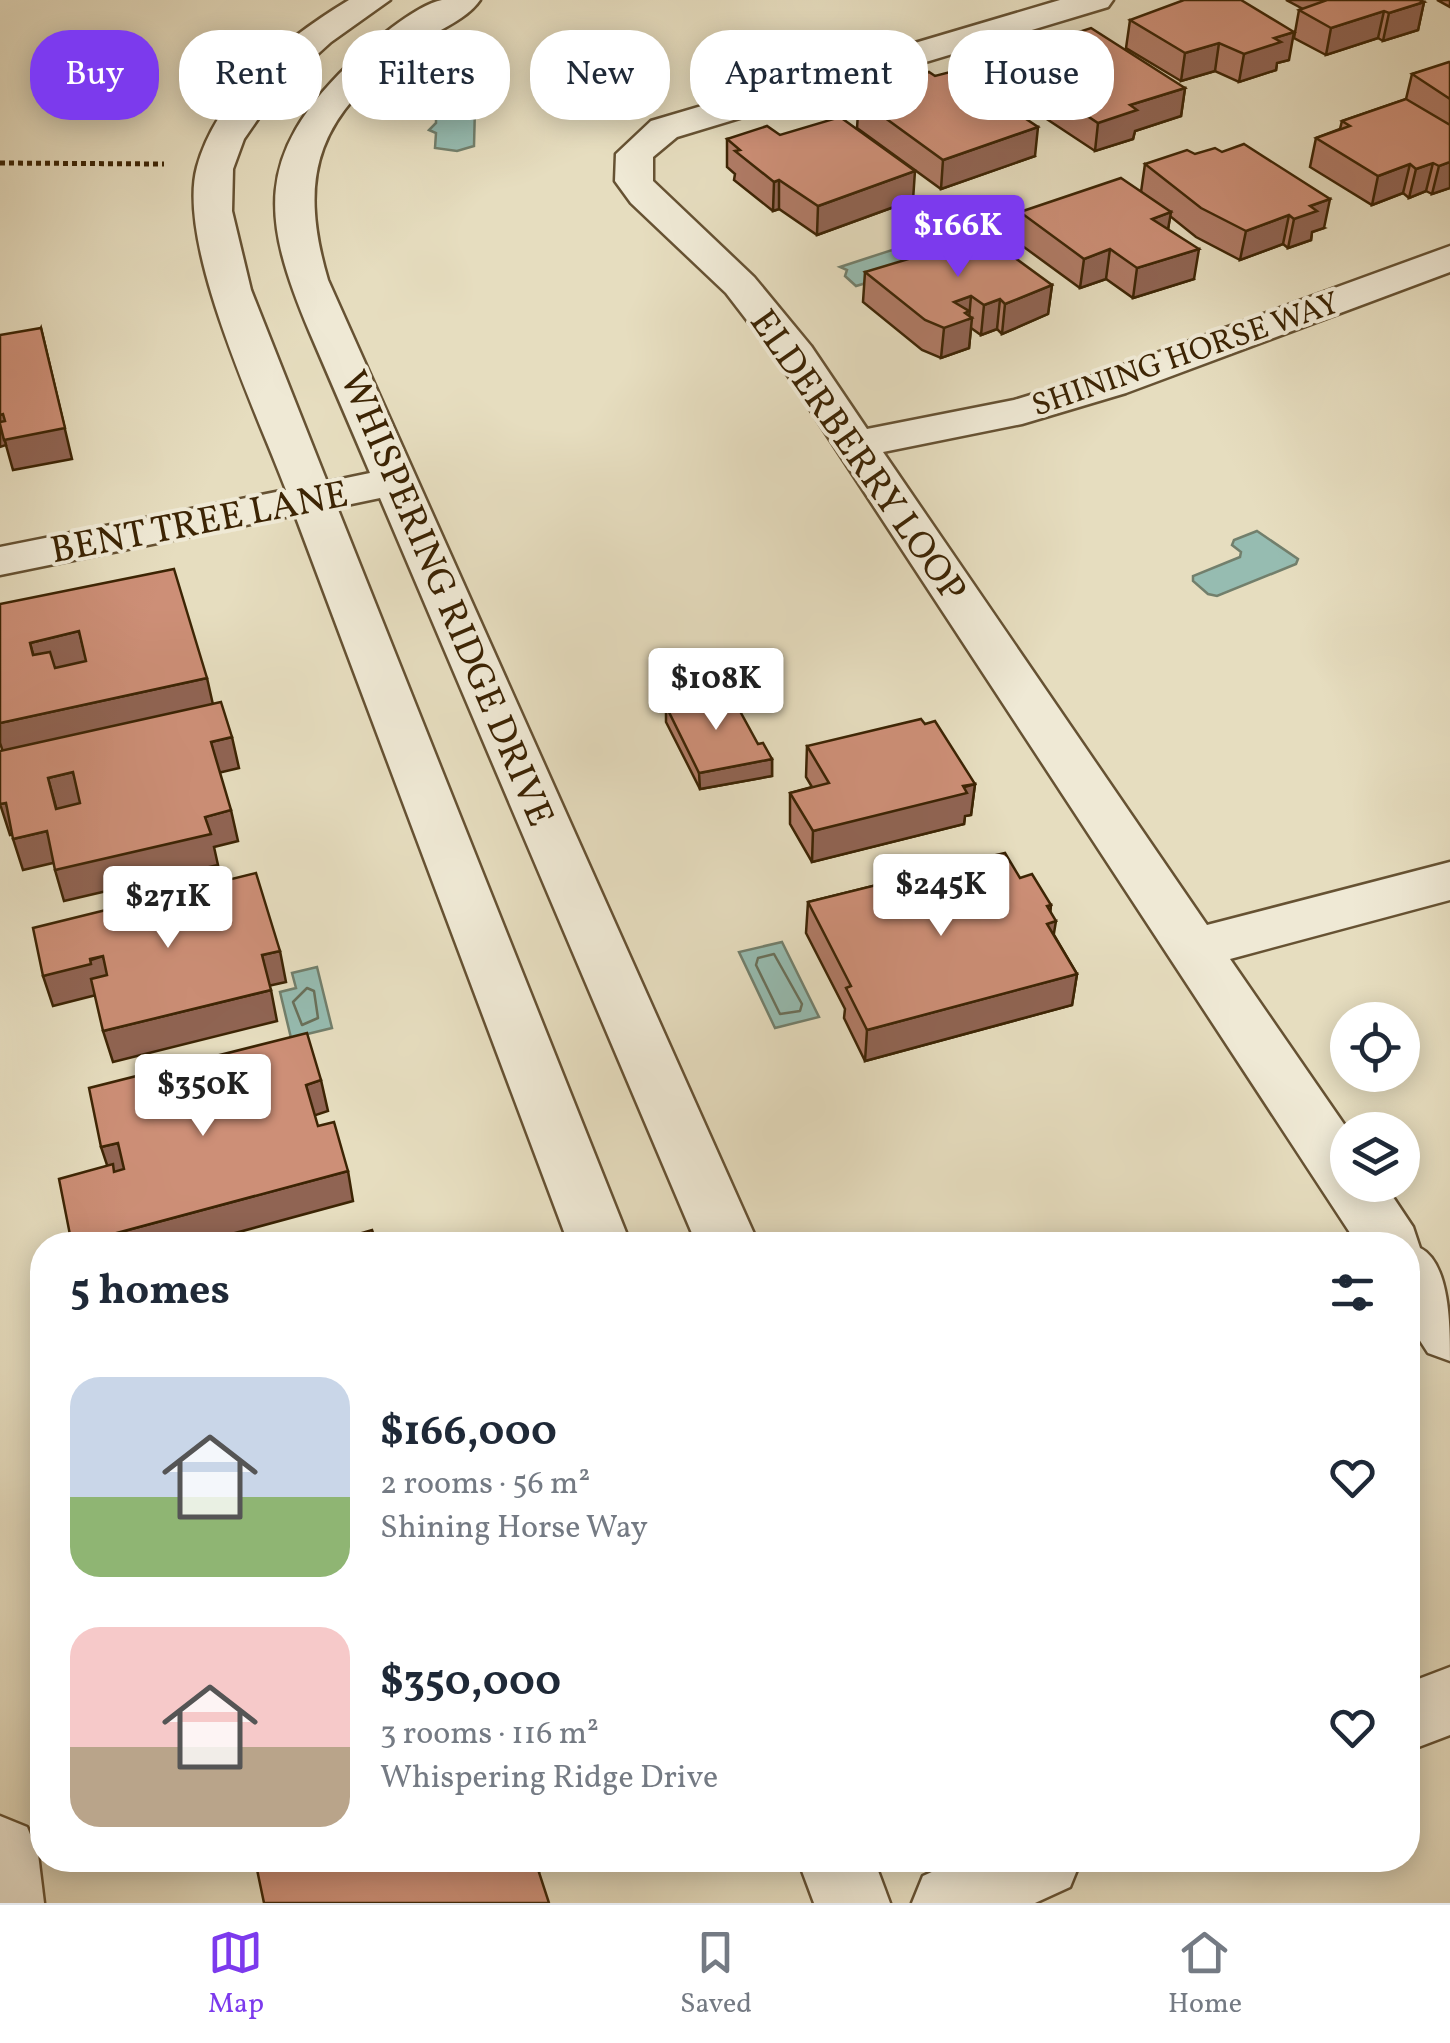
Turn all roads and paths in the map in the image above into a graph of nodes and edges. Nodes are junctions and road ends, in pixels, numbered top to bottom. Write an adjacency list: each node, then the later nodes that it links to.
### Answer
1 (373, 0): 6 (street)
2 (464, 0): 9 (street, WHISPERING RIDGE DRIVE)
3 (1096, 0): 4 (street, ELDERBERRY LOOP)
4 (1042, 6): 8 (street, ELDERBERRY LOOP)
5 (0, 163): 6 (path)
6 (216, 166): 10 (street)
7 (1450, 258): 8 (street, SHINING HORSE WAY)
8 (856, 444): 13 (street, ELDERBERRY LOOP)
9 (397, 481): 10 (street, BENT TREE LANE); 17 (street, WHISPERING RIDGE DRIVE)
10 (314, 498): 11 (street, BENT TREE LANE); 16 (street)
11 (0, 562)
12 (1450, 881): 13 (street)
13 (1195, 948): 14 (street, ELDERBERRY LOOP)
14 (1330, 1151)
15 (1363, 1202): 18 (street)
16 (595, 1232)
17 (722, 1232)
18 (1383, 1232)
19 (1420, 1288): 20 (street)
20 (1450, 1334)
21 (1450, 1701): 22 (street)
22 (1420, 1712)
23 (0, 1854): 25 (street)
24 (840, 1872): 26 (street)
25 (6, 1903)
26 (852, 1903)

